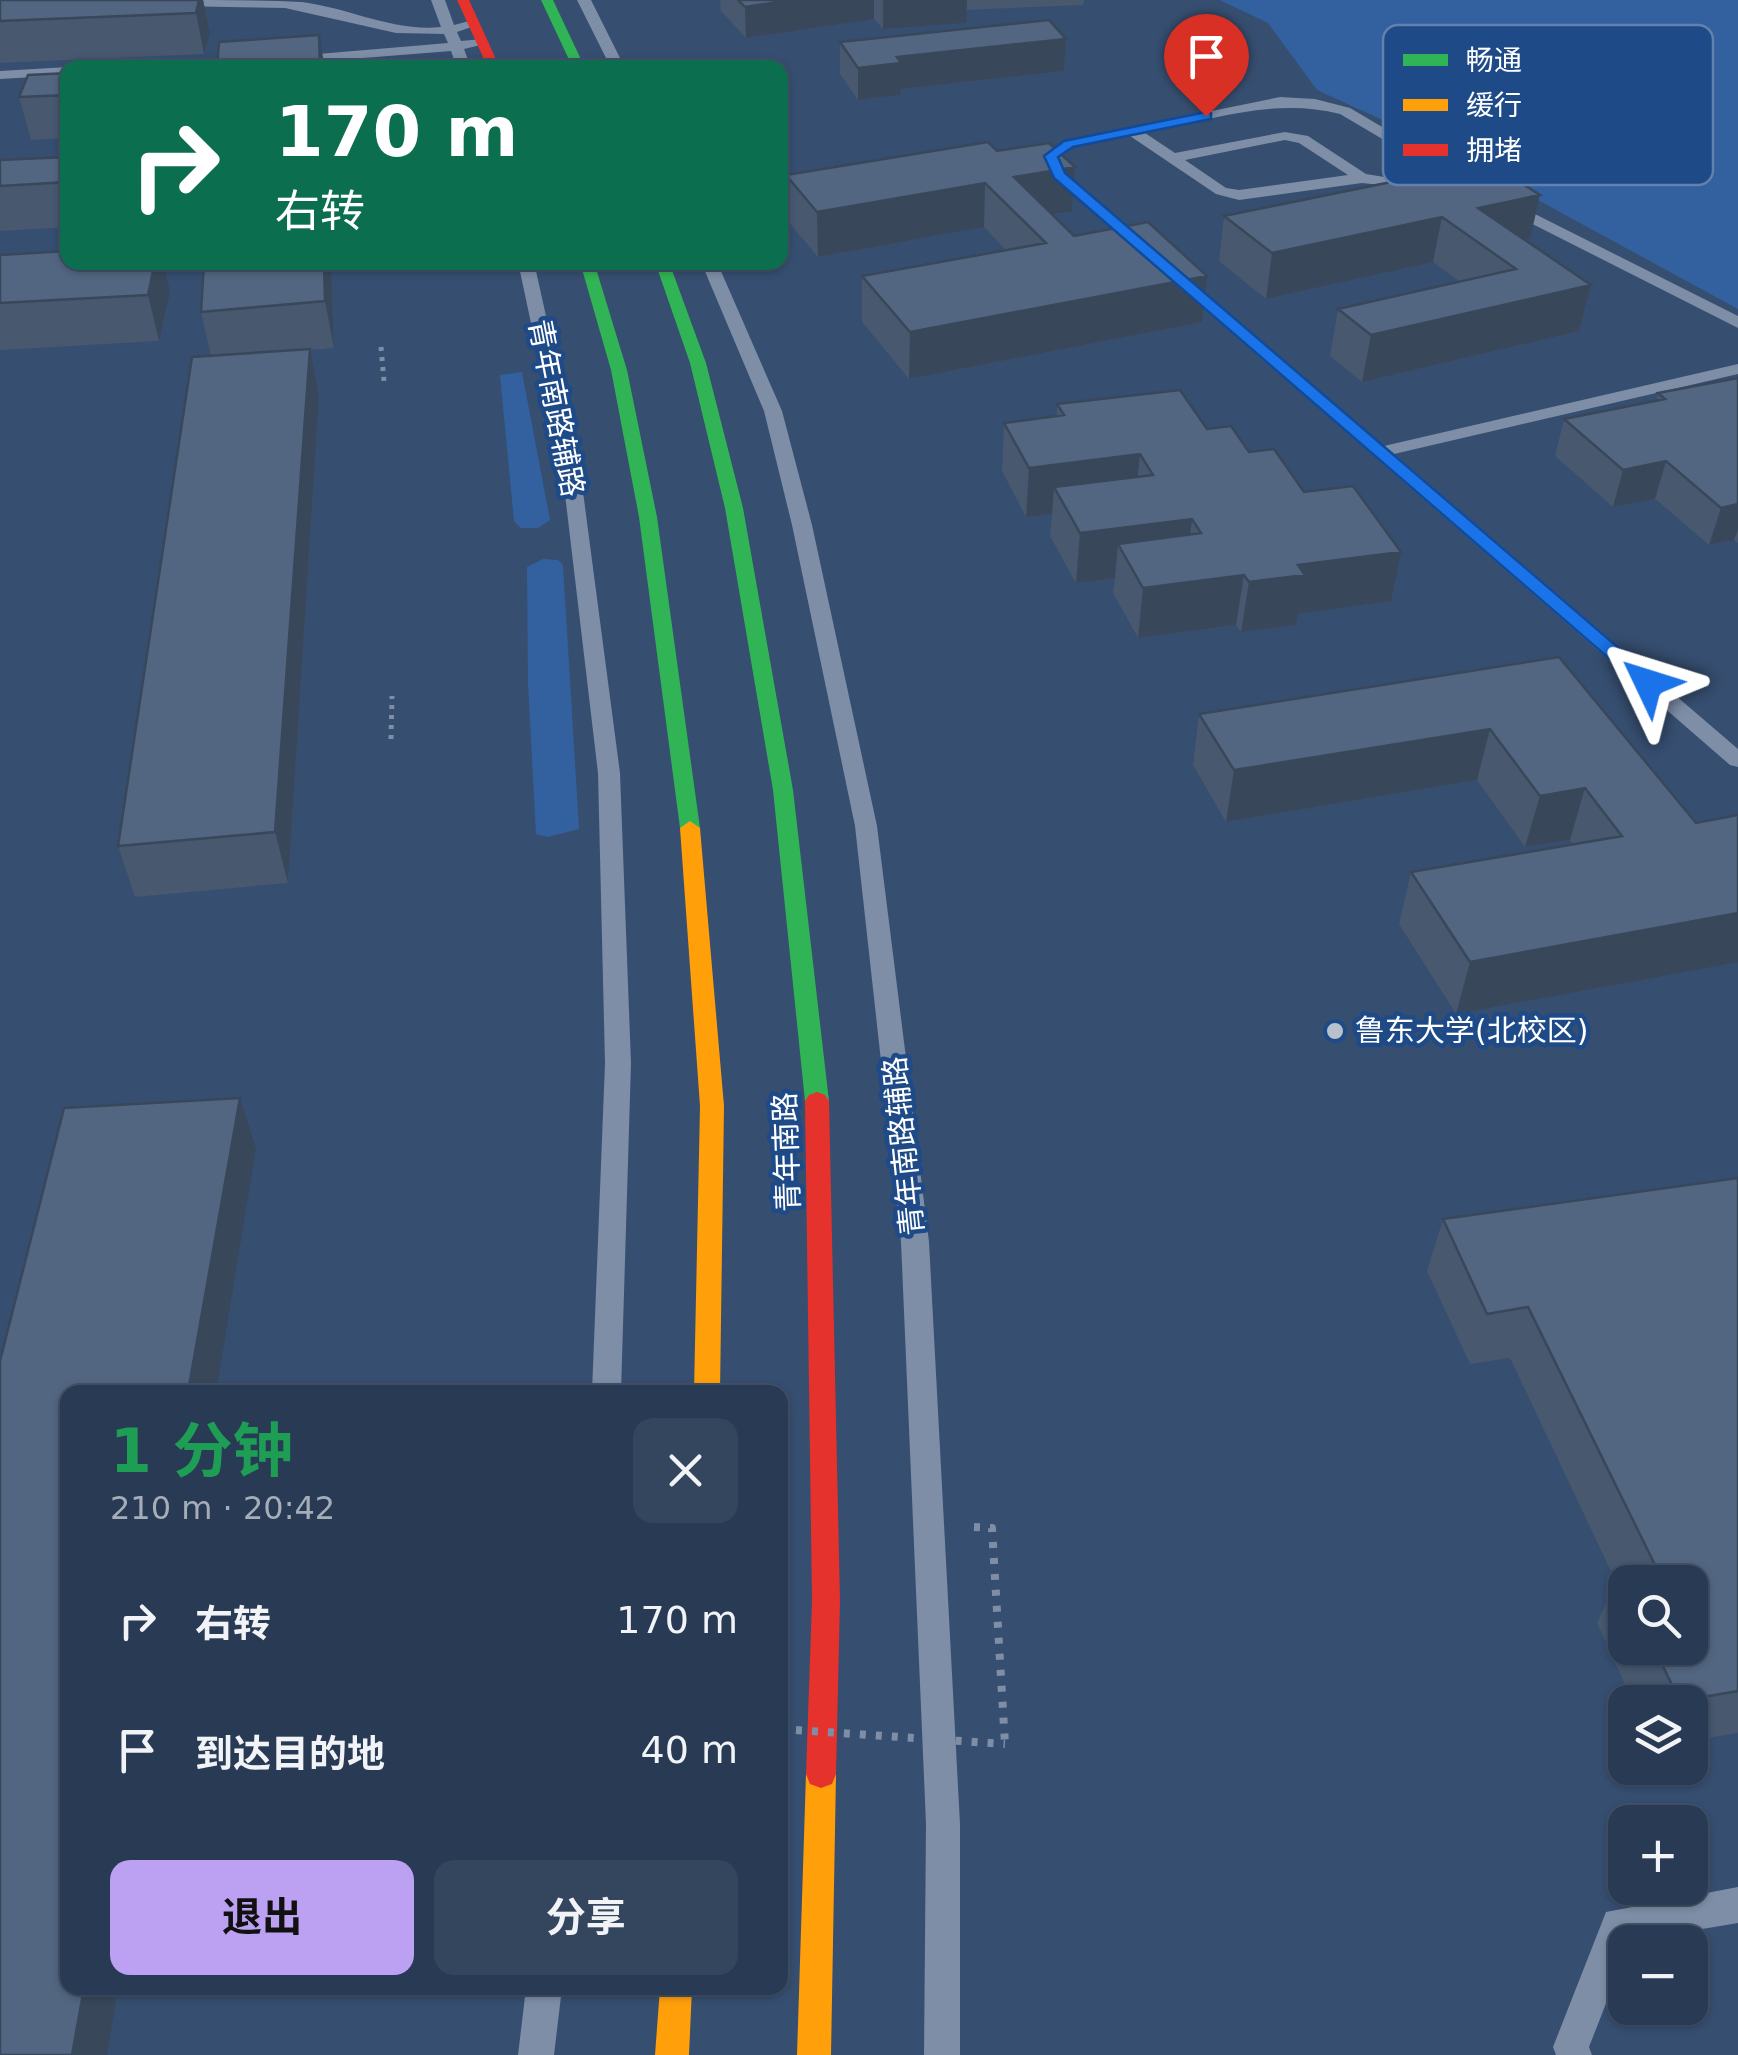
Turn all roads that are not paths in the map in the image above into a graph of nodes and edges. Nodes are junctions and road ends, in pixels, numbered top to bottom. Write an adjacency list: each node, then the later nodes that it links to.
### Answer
1 (438, 0): 7 (lane)
2 (464, 0): 6 (main road)
3 (546, 0): 11 (main road)
4 (584, 0): 12 (lane)
5 (153, 2): 7 (lane)
6 (478, 34): 7 (lane); 10 (main road)
7 (453, 39): 8 (lane); 9 (lane)
8 (295, 60)
9 (461, 60)
10 (490, 60)
11 (575, 60)
12 (614, 60)
13 (60, 72): 14 (lane)
14 (0, 75)
15 (1133, 131): 16 (lane); 17 (lane); 29 (lane)
16 (1383, 133)
17 (1172, 158): 18 (lane); 18 (lane)
18 (1362, 178): 19 (lane)
19 (1383, 181)
20 (1406, 185): 22 (lane)
21 (1470, 185): 22 (lane)
22 (1494, 199): 27 (lane)
23 (528, 270): 31 (lane, 青年南路辅路)
24 (588, 270): 32 (main road)
25 (665, 270): 38 (main road, 青年南路)
26 (711, 270): 39 (lane, 青年南路辅路)
27 (1738, 323)
28 (1738, 369): 29 (lane)
29 (1380, 452): 30 (lane)
30 (1738, 760)
31 (607, 1385)
32 (707, 1385)
33 (1738, 1905): 40 (lane)
34 (543, 1995): 36 (lane)
35 (676, 1995): 37 (main road)
36 (536, 2055)
37 (672, 2055)
38 (814, 2055)
39 (942, 2055)
40 (1574, 2055)

